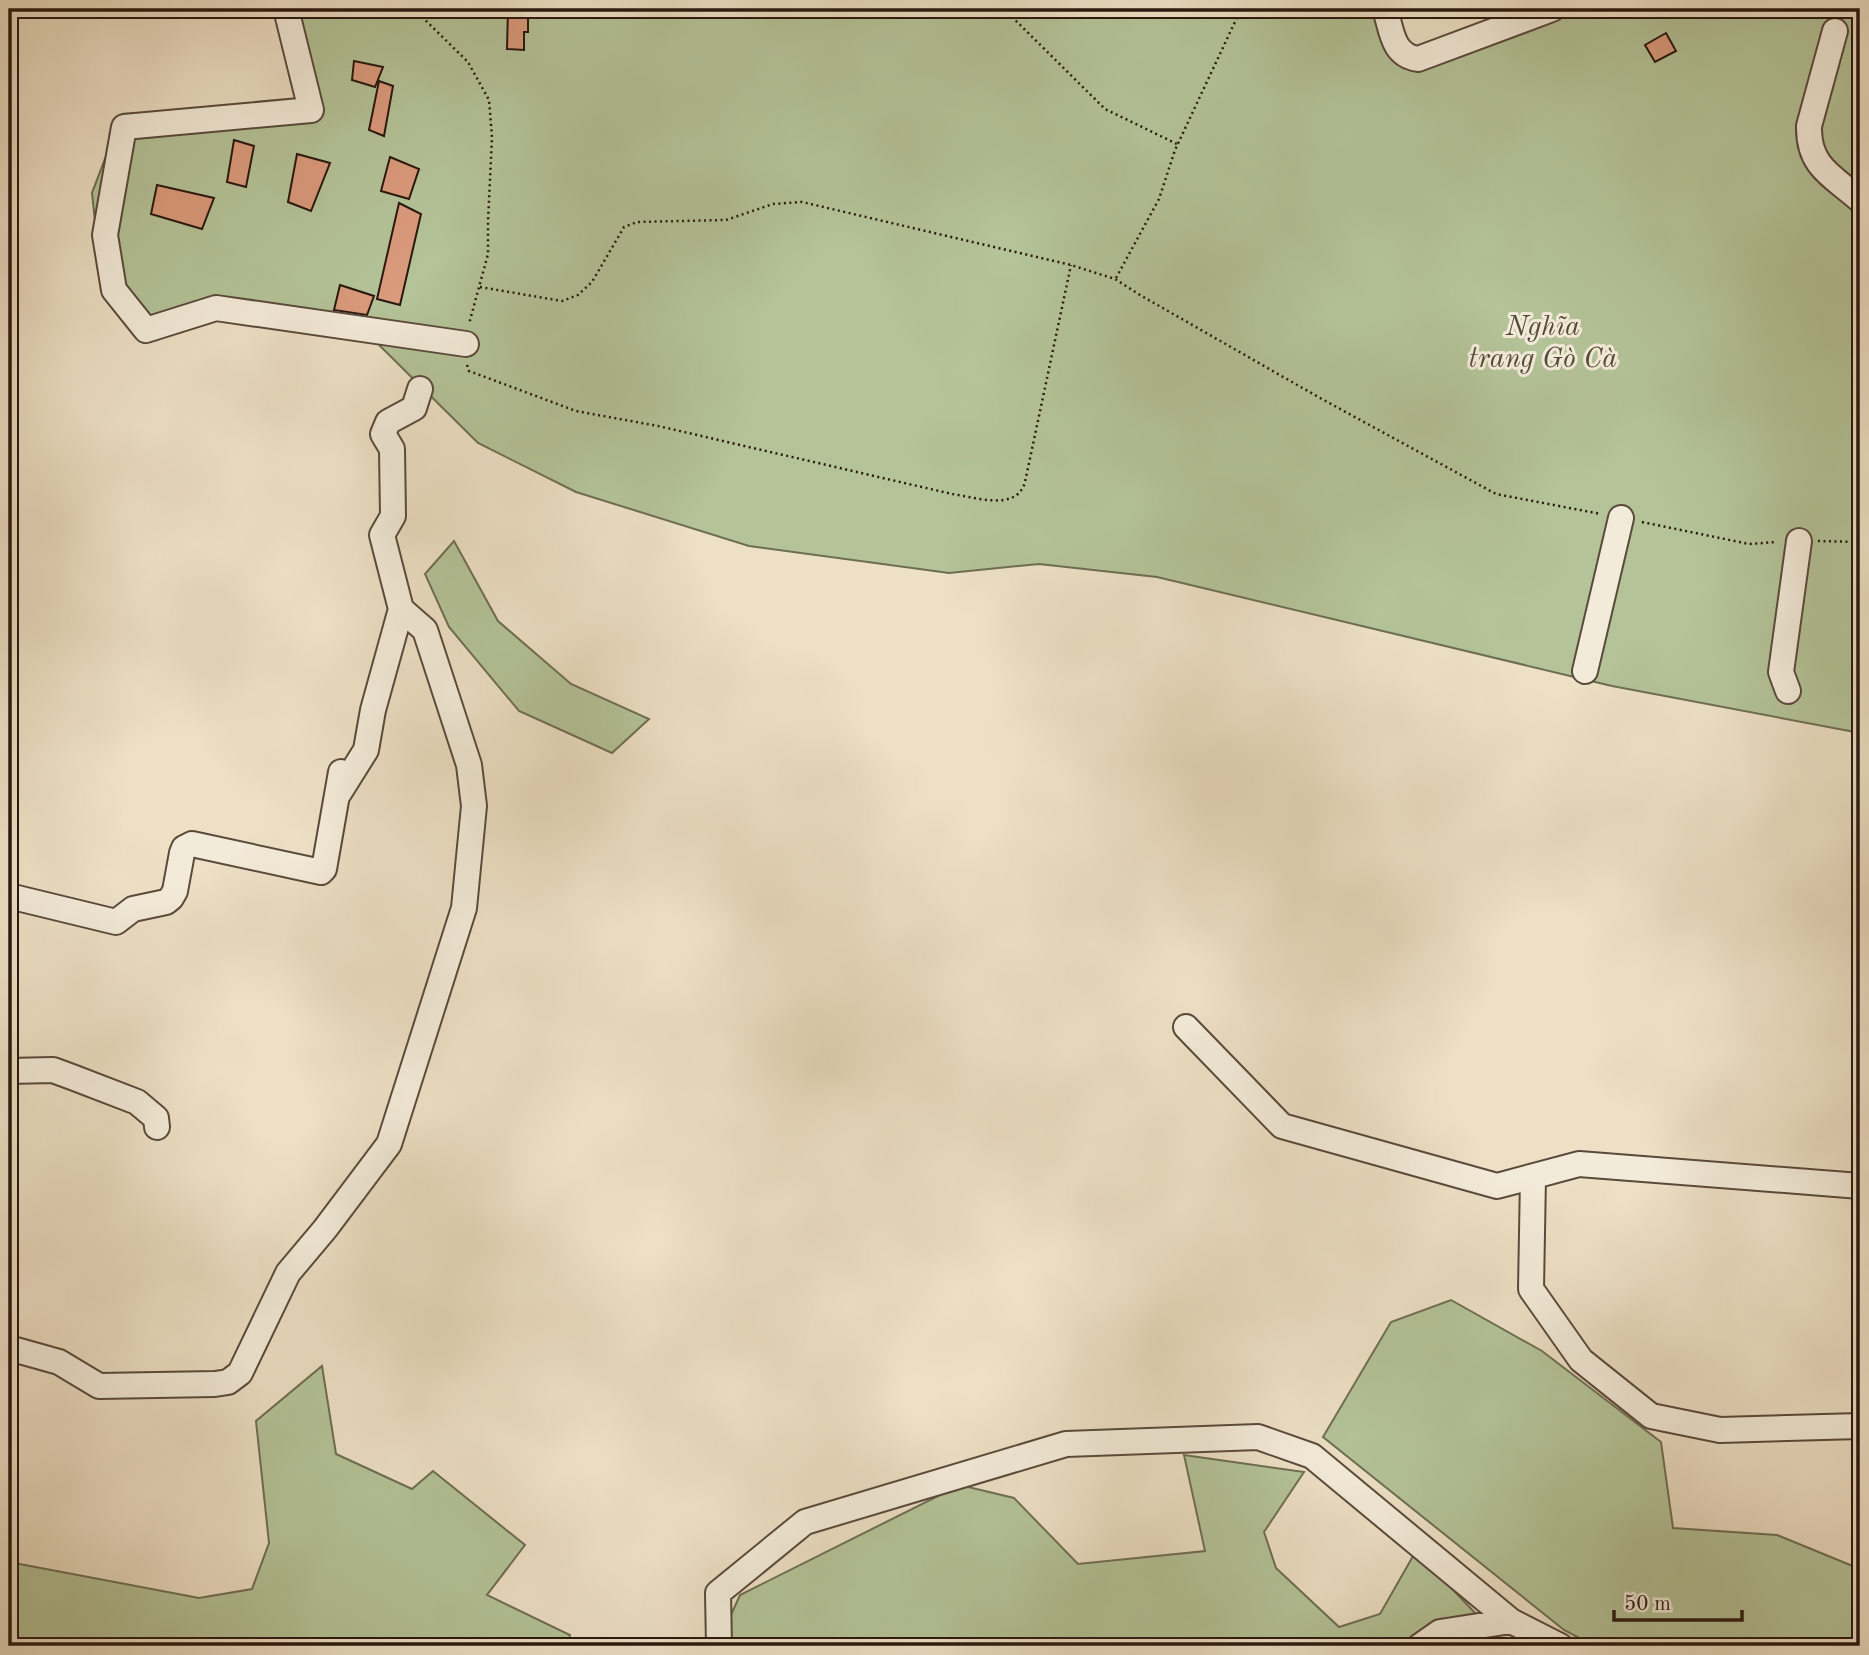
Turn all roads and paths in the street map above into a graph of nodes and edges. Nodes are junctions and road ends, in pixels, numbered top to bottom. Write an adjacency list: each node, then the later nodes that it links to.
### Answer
1 (286, 9): 13 (street)
2 (414, 9): 12 (path)
3 (1004, 9): 8 (path)
4 (1241, 9): 8 (path)
5 (1385, 9): 6 (street)
6 (1552, 9)
7 (1835, 31): 9 (street)
8 (1177, 144): 11 (path)
9 (1860, 200)
10 (1071, 265): 11 (path); 12 (path); 13 (path)
11 (1115, 279): 15 (path)
12 (480, 287): 13 (path)
13 (466, 344)
14 (420, 389): 18 (street)
15 (1621, 517): 16 (path); 19 (street)
16 (1799, 541): 17 (path); 20 (street)
17 (1860, 542)
18 (401, 609): 22 (street); 29 (street)
19 (1585, 671)
20 (1788, 691)
21 (341, 772): 22 (street)
22 (337, 797): 23 (street)
23 (9, 896)
24 (1186, 1027): 27 (street)
25 (9, 1071): 26 (street)
26 (157, 1127)
27 (1533, 1177): 28 (street); 30 (street)
28 (1860, 1186)
29 (9, 1348)
30 (1860, 1426)
31 (1511, 1621): 32 (street); 33 (street); 34 (street)
32 (719, 1646)
33 (1420, 1646)
34 (1560, 1646)

